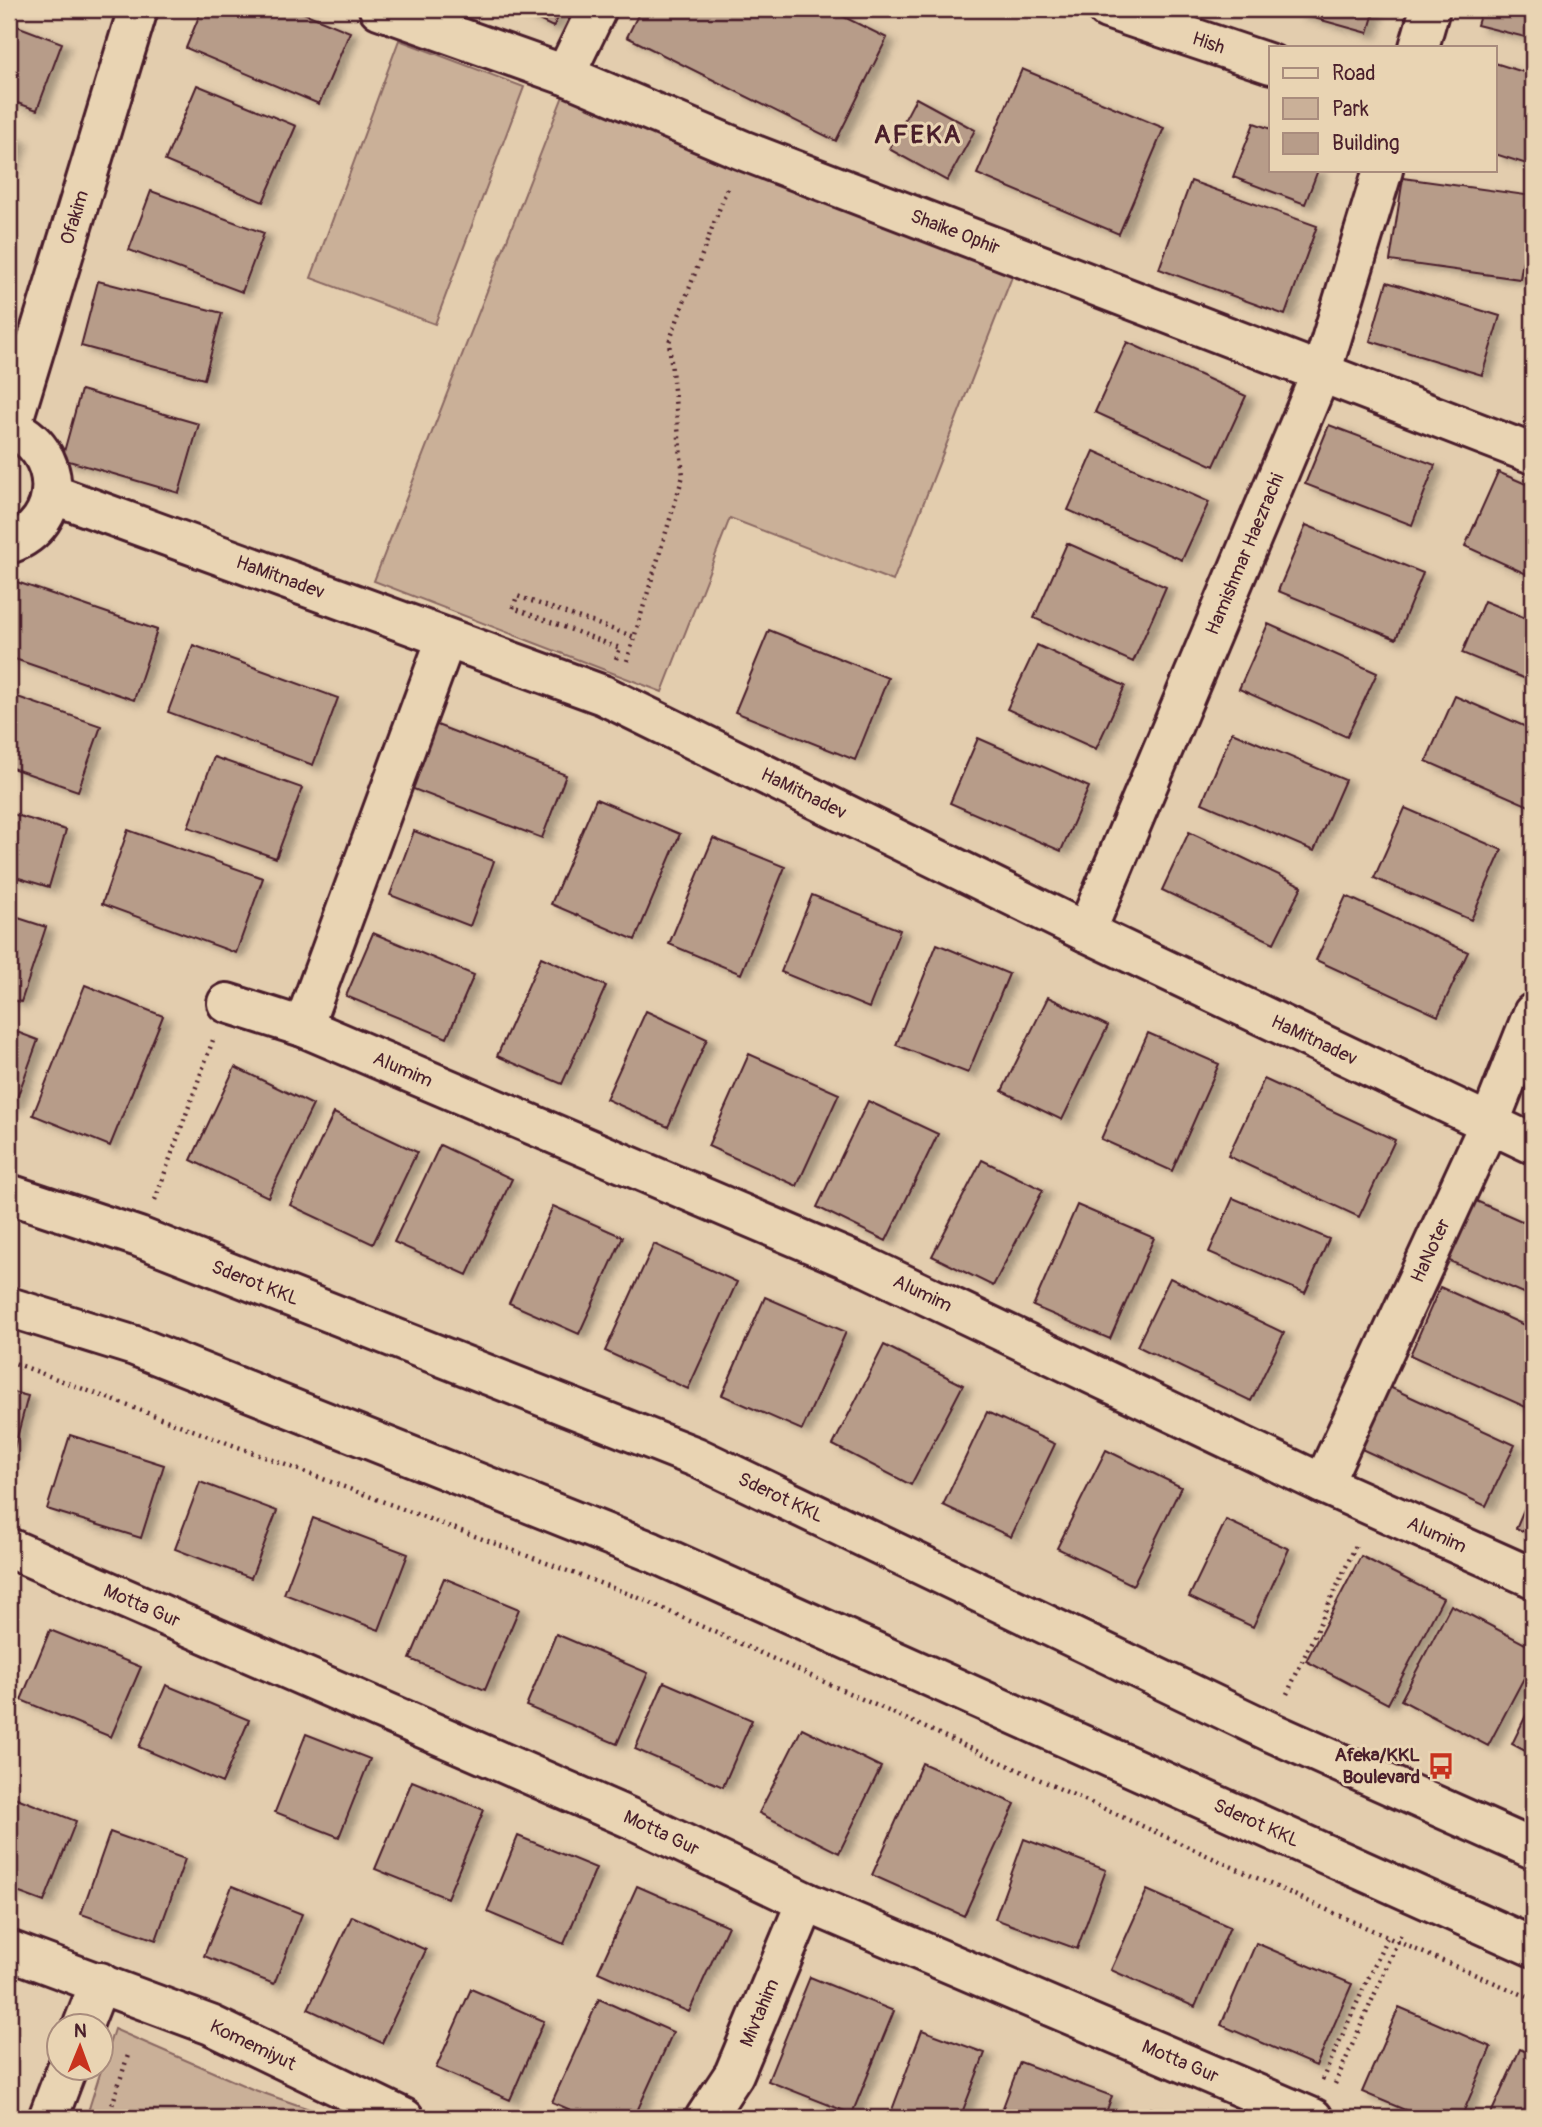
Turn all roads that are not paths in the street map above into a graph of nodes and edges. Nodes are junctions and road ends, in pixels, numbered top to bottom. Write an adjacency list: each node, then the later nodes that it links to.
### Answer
1 (138, 9): 11 (street, Ofakim)
2 (379, 9): 8 (street, Shaike Ophir)
3 (597, 9): 8 (street)
4 (1108, 9): 7 (street, Hish)
5 (1430, 9): 6 (street)
6 (1419, 46)
7 (1269, 63)
8 (565, 75): 10 (street, Shaike Ophir)
9 (1382, 172): 10 (street, Hamishmar Haezrachi)
10 (1321, 373): 12 (street, Shaike Ophir); 16 (street, Hamishmar Haezrachi)
11 (10, 427): 13 (street)
12 (1533, 454)
13 (52, 494): 14 (street); 15 (street, HaMitnadev)
14 (9, 544)
15 (446, 639): 16 (street, HaMitnadev); 19 (street)
16 (1086, 932): 20 (street, HaMitnadev)
17 (227, 1003): 19 (street, Alumim)
18 (1533, 1013): 20 (street, HaNoter)
19 (303, 1027): 24 (street, Alumim)
20 (1489, 1124): 21 (street, HaMitnadev); 24 (street, HaNoter)
21 (1533, 1144)
22 (9, 1194): 27 (street, Sderot KKL)
23 (9, 1307): 29 (street, Sderot KKL)
24 (1323, 1484): 26 (street, Alumim)
25 (9, 1548): 28 (street, Motta Gur)
26 (1533, 1578)
27 (1533, 1849)
28 (806, 1902): 34 (street, Motta Gur); 37 (street, Mivtahim)
29 (1533, 1947)
30 (9, 1950): 31 (street, Komemiyut)
31 (100, 1982): 32 (street); 36 (street, Komemiyut)
32 (89, 2011)
33 (61, 2082): 35 (street)
34 (1317, 2109)
35 (48, 2118)
36 (404, 2118)
37 (705, 2118)

